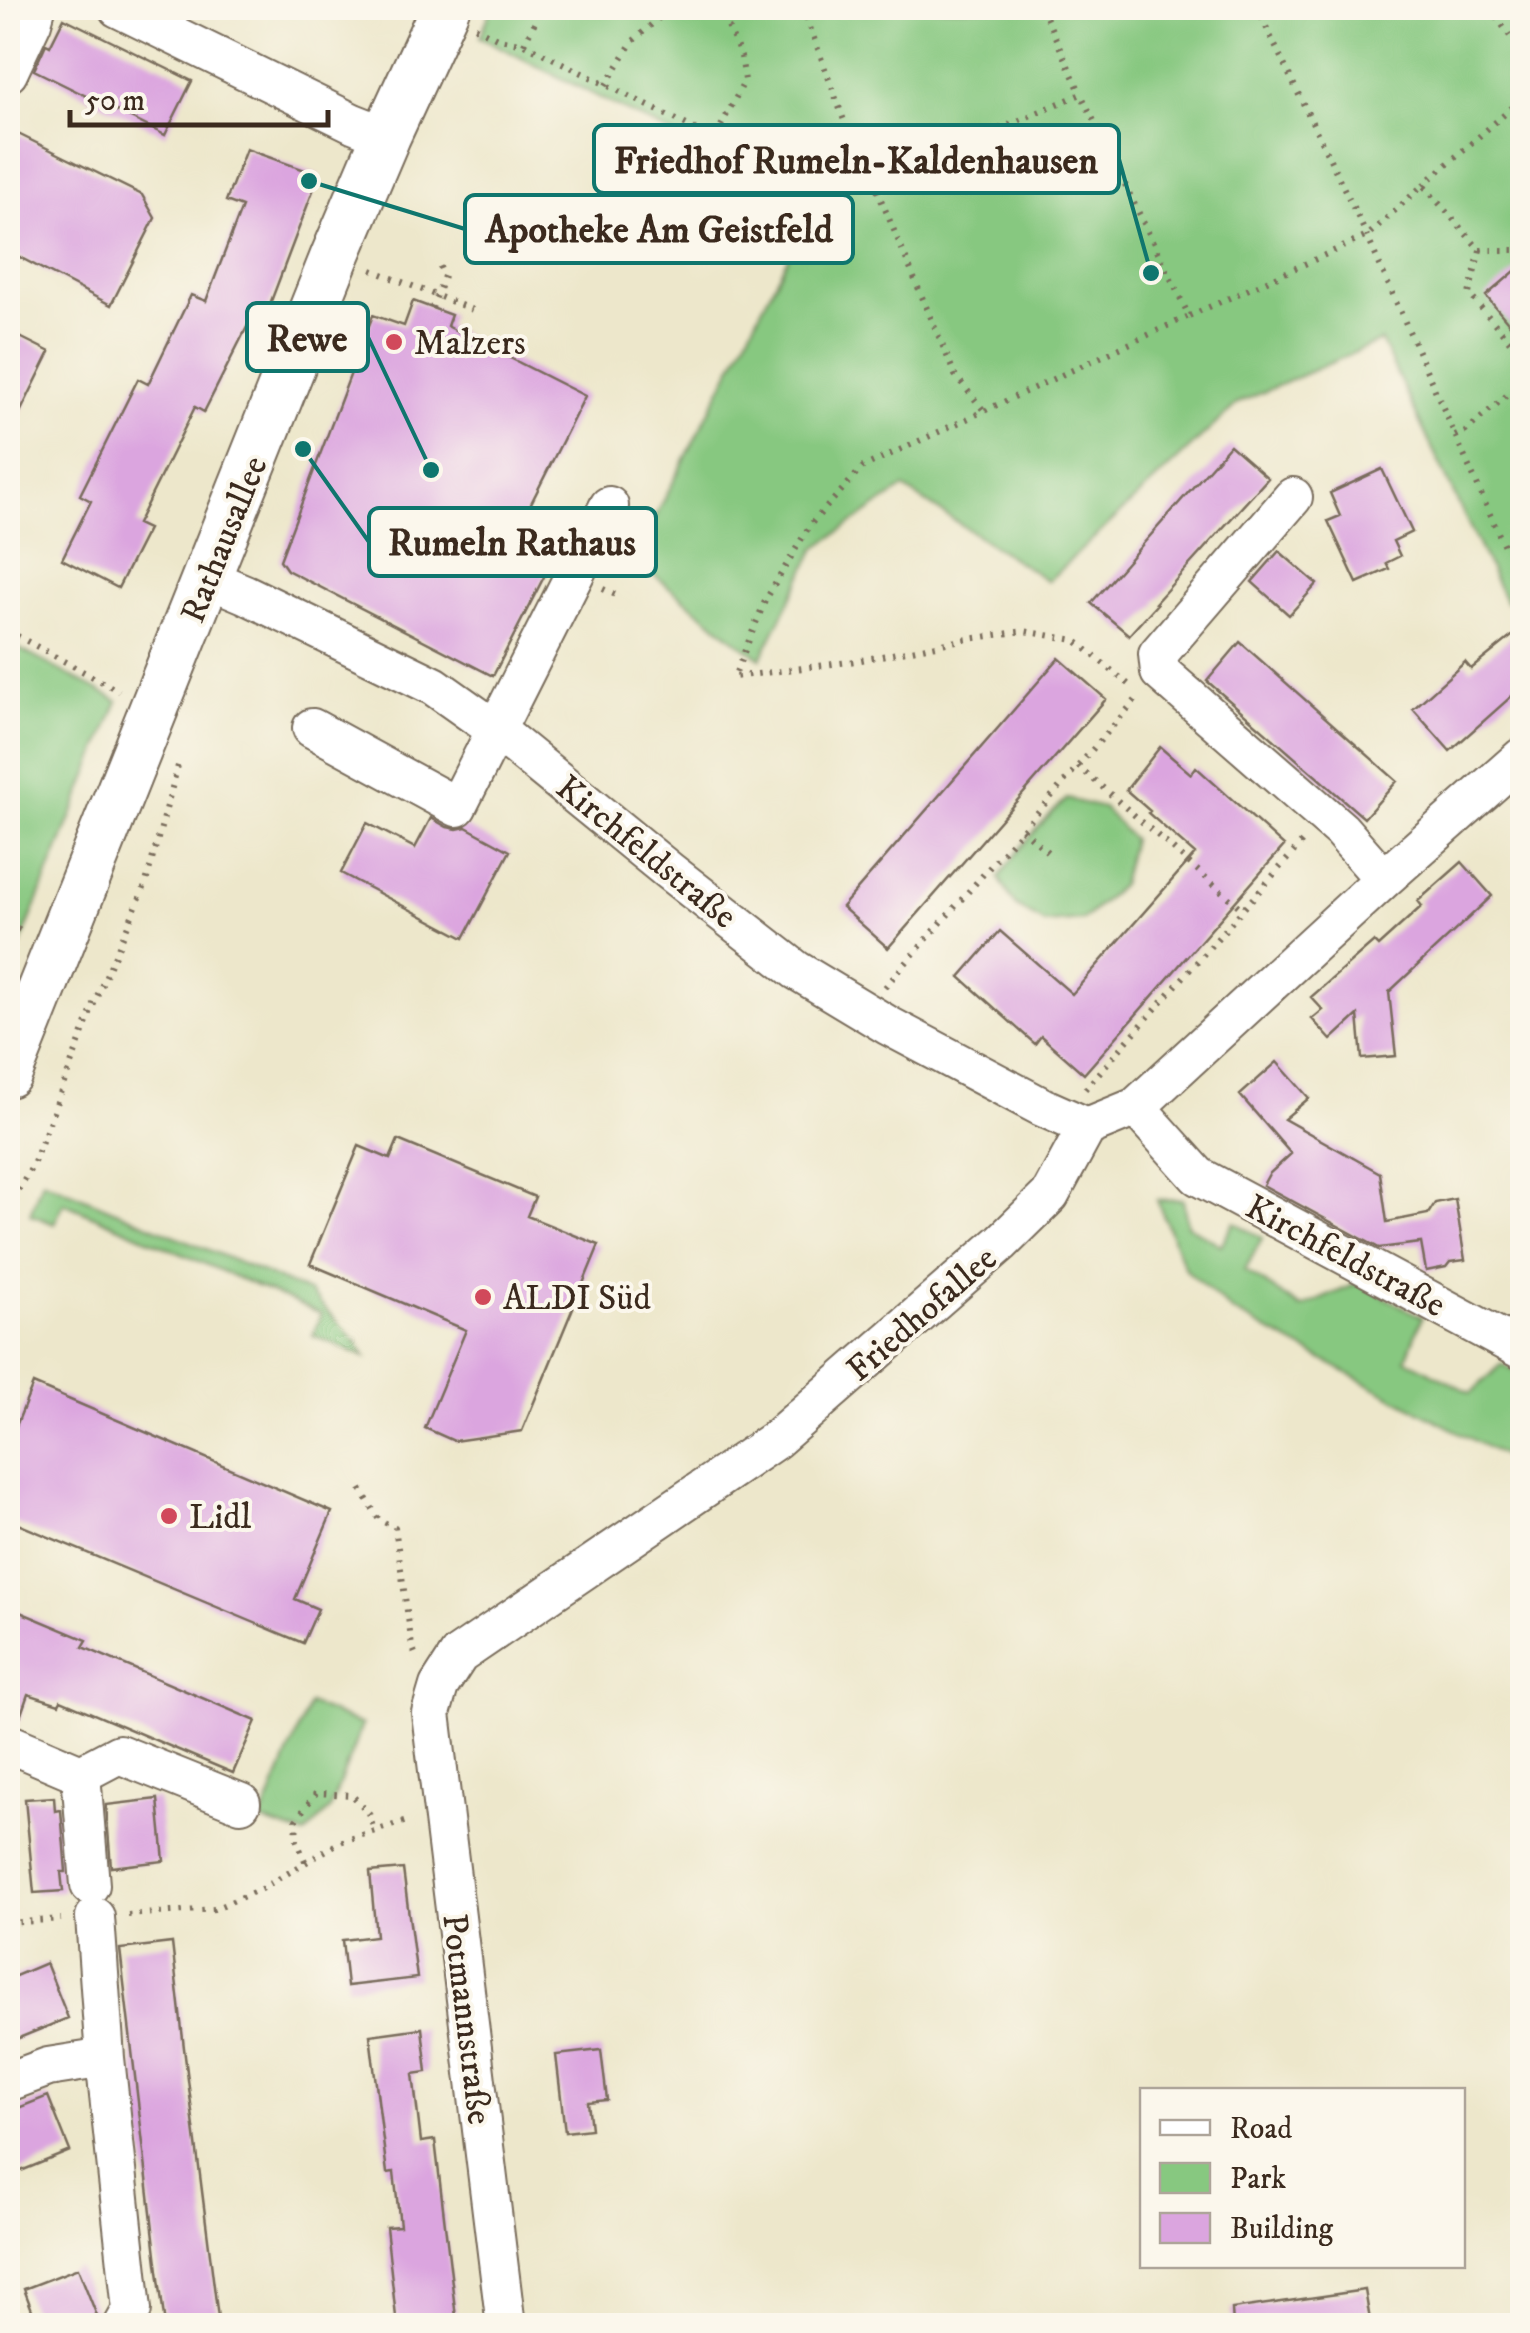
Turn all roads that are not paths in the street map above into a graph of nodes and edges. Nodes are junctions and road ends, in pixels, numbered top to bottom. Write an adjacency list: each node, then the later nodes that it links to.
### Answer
1 (36, 8): 5 (street)
2 (118, 8): 4 (street)
3 (444, 10): 6 (main road, Rathausallee)
4 (177, 20): 6 (street)
5 (8, 73)
6 (386, 136): 9 (main road, Rathausallee)
7 (1293, 498): 13 (street)
8 (609, 506): 11 (street)
9 (207, 578): 11 (street, Kirchfeldstraße); 14 (main road, Rathausallee)
10 (312, 728): 11 (street)
11 (496, 730): 16 (street, Kirchfeldstraße)
12 (1522, 757): 13 (street)
13 (1384, 878): 15 (street)
14 (8, 1073)
15 (1136, 1107): 16 (street); 17 (street, Kirchfeldstraße)
16 (1078, 1124): 18 (street, Friedhofallee)
17 (1522, 1350)
18 (435, 1700): 25 (street, Potmannstraße)
19 (8, 1743): 20 (street)
20 (80, 1774): 21 (street); 22 (street)
21 (241, 1802)
22 (105, 2058): 23 (street); 24 (street)
23 (8, 2082)
24 (123, 2326)
25 (506, 2326)

